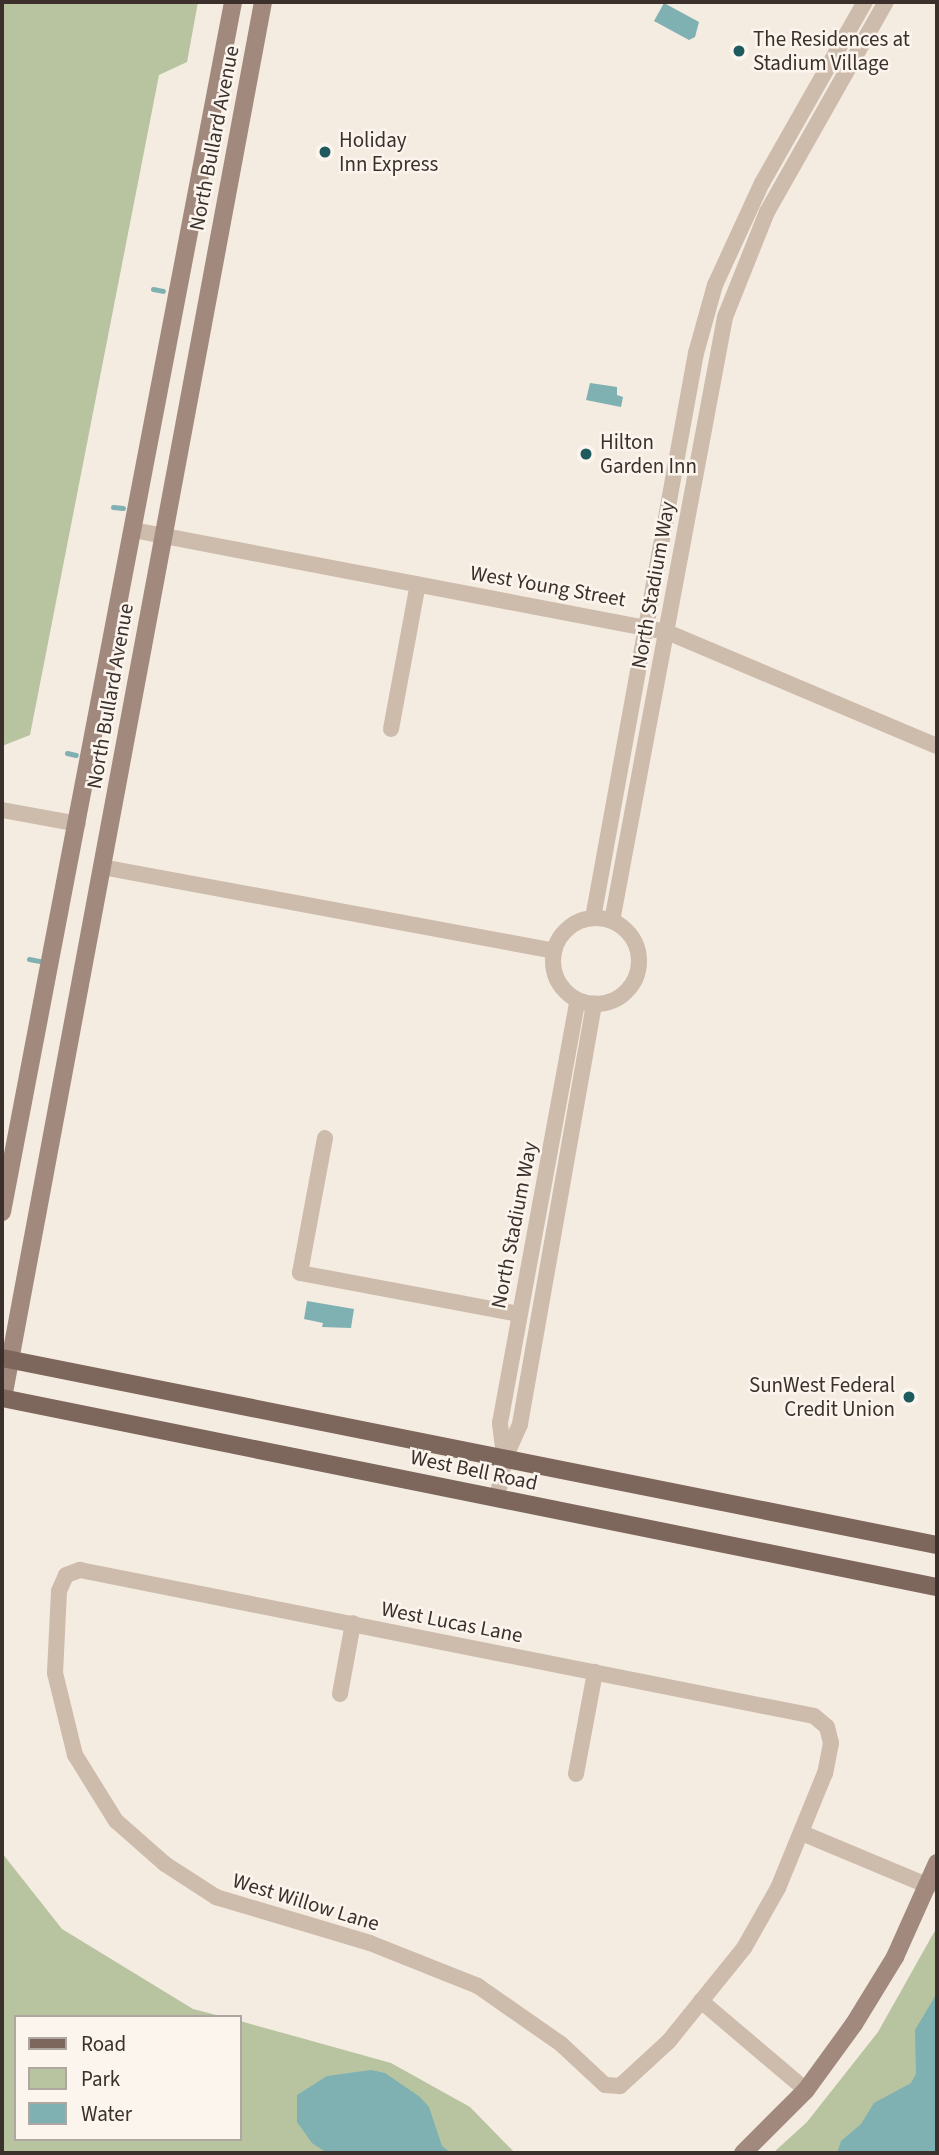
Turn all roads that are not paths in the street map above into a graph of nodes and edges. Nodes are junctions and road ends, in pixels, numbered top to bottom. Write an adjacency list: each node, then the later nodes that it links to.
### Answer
1 (233, 2): 5 (main road, North Bullard Avenue)
2 (263, 2): 6 (main road, North Bullard Avenue)
3 (865, 2): 8 (street, North Stadium Way)
4 (886, 2): 9 (street, North Stadium Way)
5 (133, 530): 6 (street, West Young Street); 13 (main road, North Bullard Avenue)
6 (163, 536): 7 (street, West Young Street); 14 (main road, North Bullard Avenue)
7 (418, 584): 8 (street, West Young Street); 10 (street)
8 (648, 627): 9 (street, West Young Street); 15 (street, North Stadium Way)
9 (667, 632): 11 (street, West Young Street); 16 (street, North Stadium Way)
10 (391, 729)
11 (937, 746)
12 (2, 810): 13 (street)
13 (78, 824): 20 (main road, North Bullard Avenue)
14 (102, 867): 17 (street); 22 (main road, North Bullard Avenue)
15 (593, 918): 16 (street); 17 (street)
16 (612, 921): 18 (street)
17 (554, 951): 18 (street)
18 (586, 1002): 21 (street, North Stadium Way); 24 (street, North Stadium Way)
19 (325, 1139): 21 (street)
20 (2, 1212)
21 (519, 1314): 24 (street, North Stadium Way)
22 (6, 1359): 23 (main road, North Bullard Avenue); 24 (main road, West Bell Road)
23 (2, 1398): 25 (main road, West Bell Road)
24 (505, 1458): 25 (street, North Stadium Way); 26 (main road, West Bell Road)
25 (497, 1499): 28 (main road, West Bell Road)
26 (937, 1545)
27 (66, 1575): 29 (street, West Lucas Lane); 36 (street, West Willow Lane)
28 (937, 1587)
29 (353, 1623): 30 (street, West Lucas Lane); 31 (street)
30 (595, 1672): 32 (street); 33 (street, West Lucas Lane)
31 (340, 1694)
32 (576, 1774)
33 (802, 1833): 35 (street); 36 (street)
34 (937, 1863): 35 (main road)
35 (929, 1886): 37 (main road)
36 (701, 2001): 37 (street)
37 (806, 2090): 38 (main road)
38 (743, 2153)

